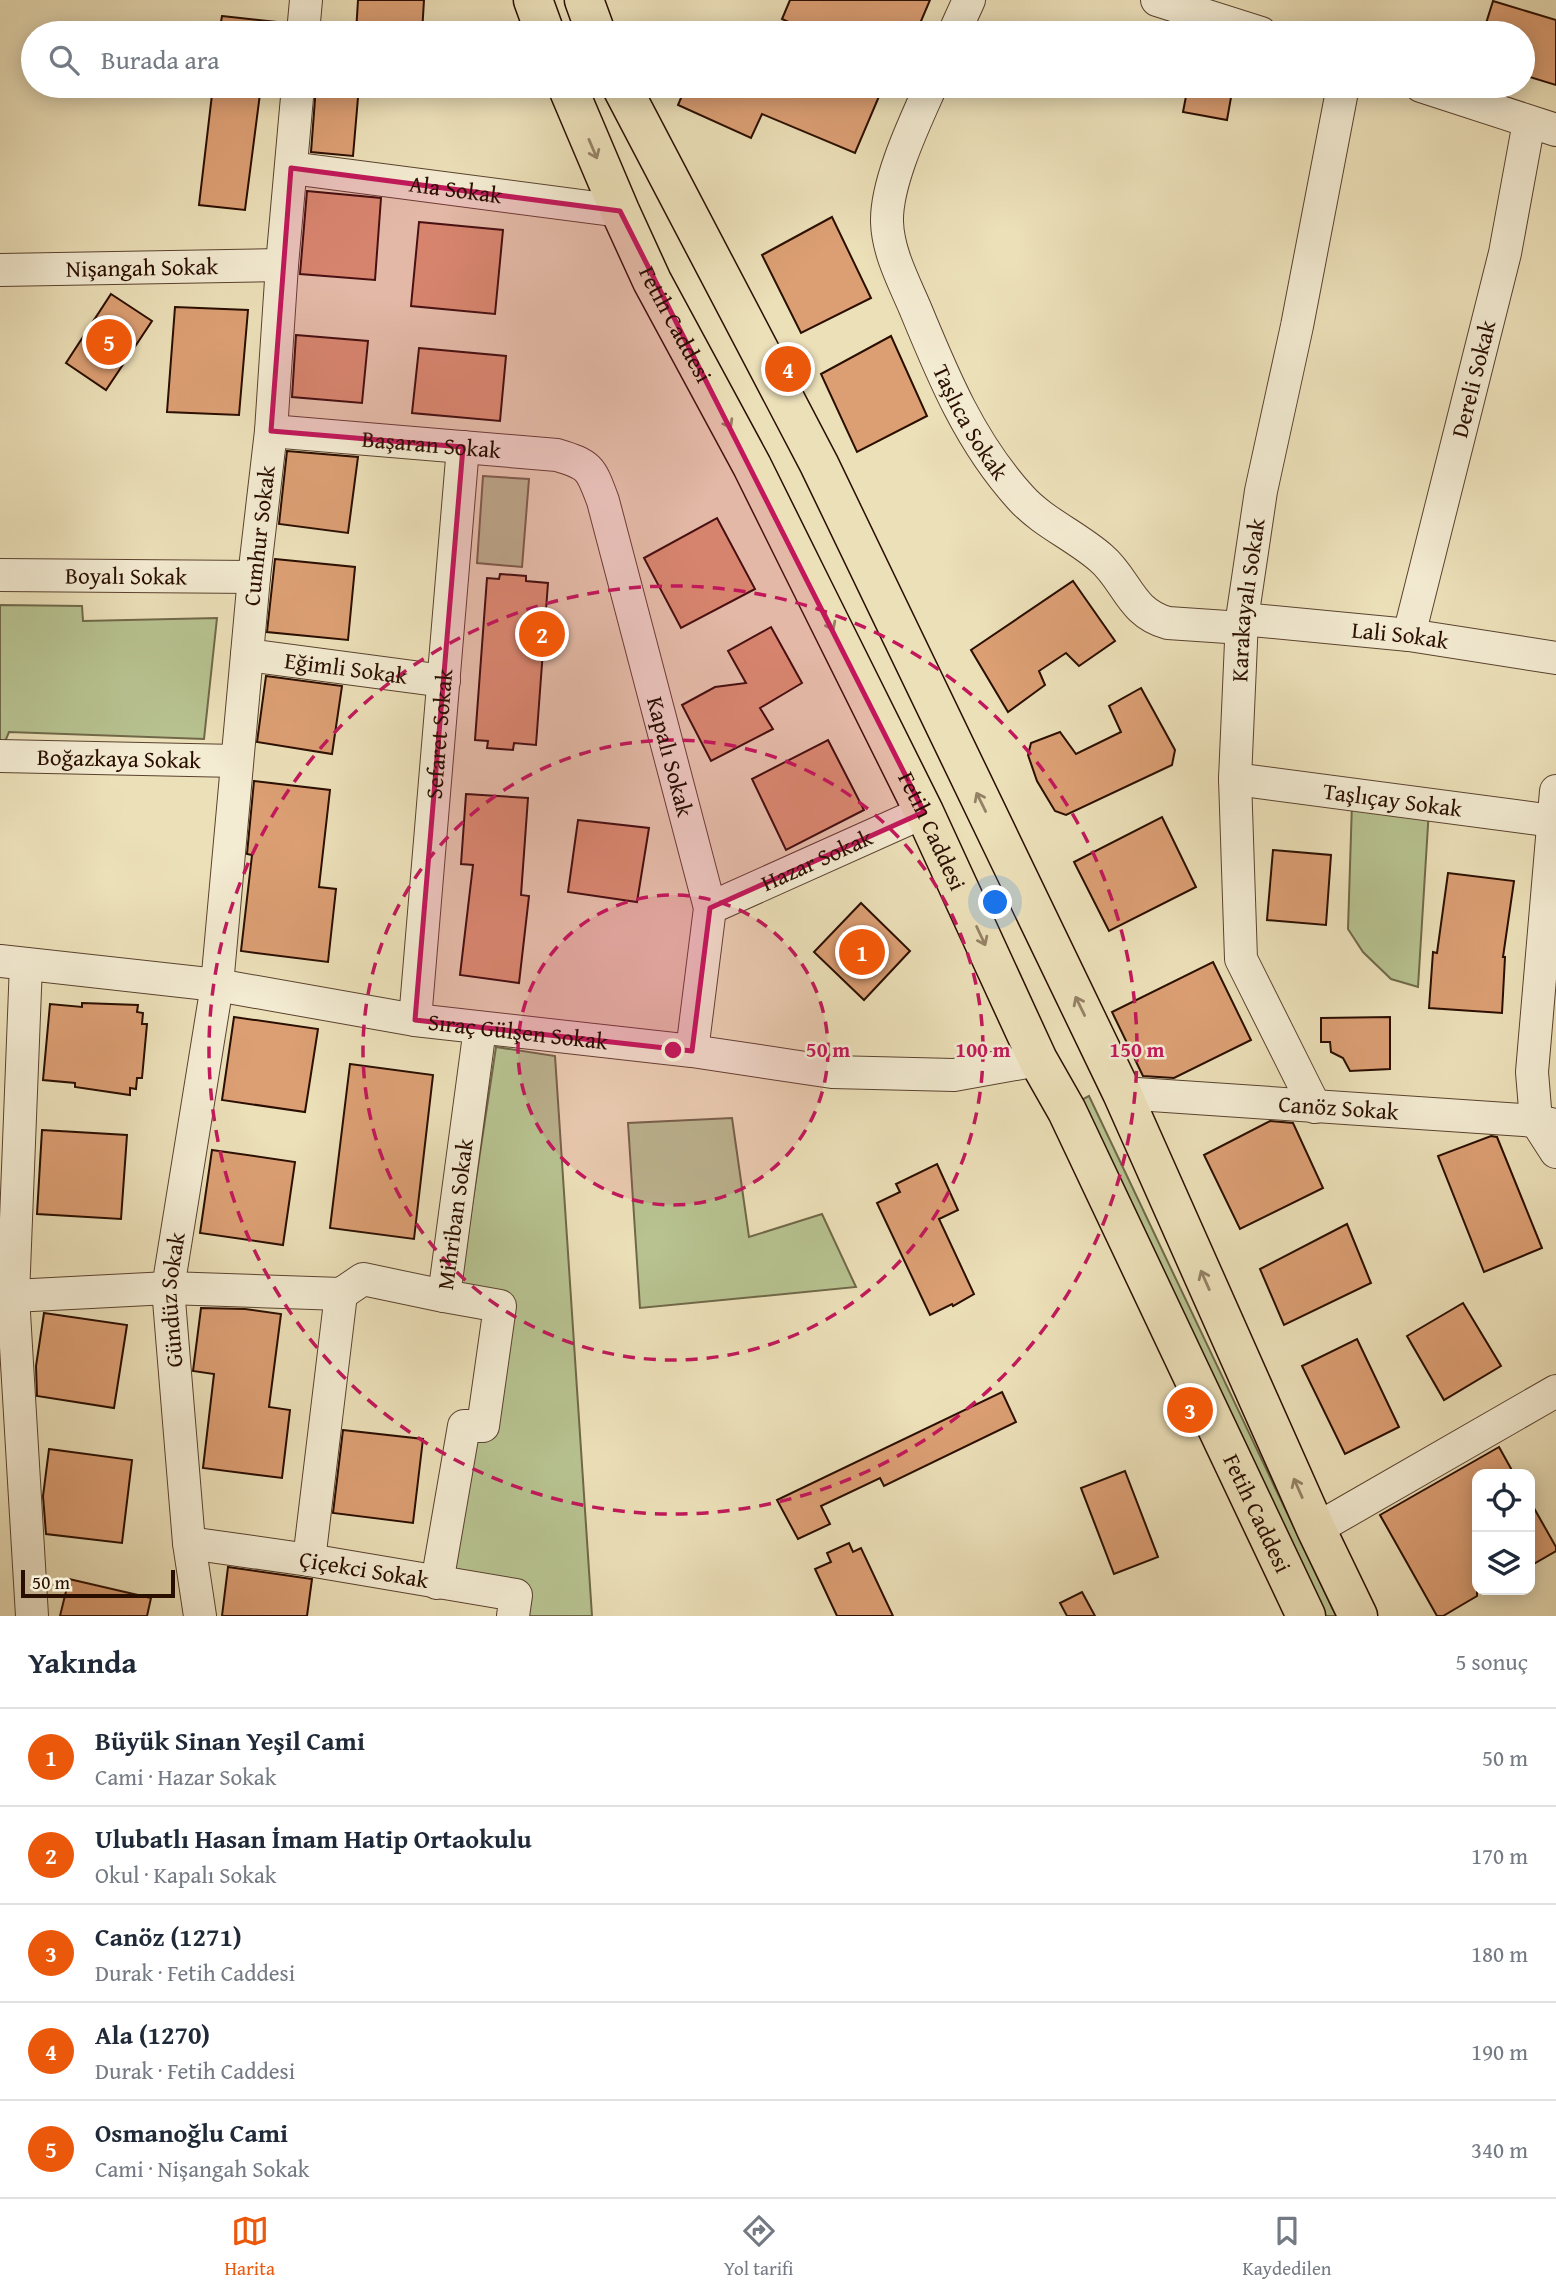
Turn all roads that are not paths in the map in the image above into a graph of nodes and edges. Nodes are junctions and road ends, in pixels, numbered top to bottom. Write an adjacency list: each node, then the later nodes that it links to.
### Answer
1 (306, 0): 5 (street)
2 (584, 0): 6 (main road)
3 (969, 0): 7 (street)
4 (1157, 0): 8 (street)
5 (304, 21)
6 (592, 21)
7 (959, 21)
8 (1223, 21)
9 (297, 98): 16 (street, Cumhur Sokak)
10 (572, 98): 17 (main road, Fetih Caddesi, one-way to 17)
11 (627, 98): 42 (main road, Fetih Caddesi, one-way to 11)
12 (926, 98): 25 (street, Taşlıca Sokak)
13 (1341, 98): 25 (street, Karakayalı Sokak)
14 (1458, 98): 15 (street)
15 (1543, 126): 26 (street, Dereli Sokak)
16 (291, 168): 17 (street, Ala Sokak); 18 (street, Cumhur Sokak)
17 (620, 211): 34 (main road, Fetih Caddesi, one-way to 34)
18 (282, 265): 19 (street, Nişangah Sokak); 20 (street, Cumhur Sokak)
19 (0, 270)
20 (271, 431): 21 (street, Başaran Sokak); 24 (street, Cumhur Sokak)
21 (464, 447): 22 (street, Başaran Sokak); 29 (street, Sefaret Sokak)
22 (589, 468): 35 (street, Kapalı Sokak)
23 (0, 575): 24 (street, Boyalı Sokak)
24 (254, 577): 27 (street, Cumhur Sokak)
25 (1242, 623): 26 (street, Lali Sokak); 32 (street, Karakayalı Sokak)
26 (1409, 635): 28 (street, Lali Sokak)
27 (247, 655): 29 (street, Eğimli Sokak); 31 (street, Cumhur Sokak)
28 (1556, 658)
29 (444, 681): 38 (street, Sefaret Sokak)
30 (0, 756): 31 (street, Boğazkaya Sokak)
31 (237, 761): 37 (street, Cumhur Sokak)
32 (1235, 779): 33 (street, Taşlıçay Sokak); 43 (street, Karakayalı Sokak)
33 (1554, 806): 44 (street)
34 (924, 812): 35 (street, Hazar Sokak); 41 (main road, Fetih Caddesi, one-way to 41)
35 (710, 908): 40 (street, Kapalı Sokak)
36 (13, 962): 37 (street, Sıraç Gülşen Sokak); 48 (street)
37 (217, 985): 38 (street, Sıraç Gülşen Sokak); 46 (street, Gündüz Sokak)
38 (415, 1020): 39 (street, Sıraç Gülşen Sokak)
39 (480, 1028): 40 (street, Sıraç Gülşen Sokak); 49 (street, Mihriban Sokak)
40 (692, 1051): 41 (street, Sıraç Gülşen Sokak)
41 (1038, 1060): 59 (main road, Fetih Caddesi)
42 (1122, 1093): 43 (street, Canöz Sokak); 52 (main road, Fetih Caddesi, one-way to 42)
43 (1315, 1107): 44 (street, Canöz Sokak)
44 (1546, 1123): 45 (street)
45 (1556, 1152)
46 (168, 1288): 47 (street); 48 (street); 53 (street, Gündüz Sokak)
47 (341, 1294): 49 (street); 54 (street)
48 (6, 1296): 56 (street)
49 (444, 1296): 55 (street, Mihriban Sokak)
50 (1556, 1392): 51 (street); 52 (street)
51 (1556, 1398)
52 (1316, 1529): 60 (main road, Fetih Caddesi)
53 (190, 1543): 54 (street, Çiçekci Sokak); 57 (street, Gündüz Sokak)
54 (309, 1560): 55 (street, Çiçekci Sokak)
55 (437, 1583): 58 (street, Çiçekci Sokak)
56 (32, 1616)
57 (201, 1616)
58 (513, 1616)
59 (1306, 1616)
60 (1358, 1616)

